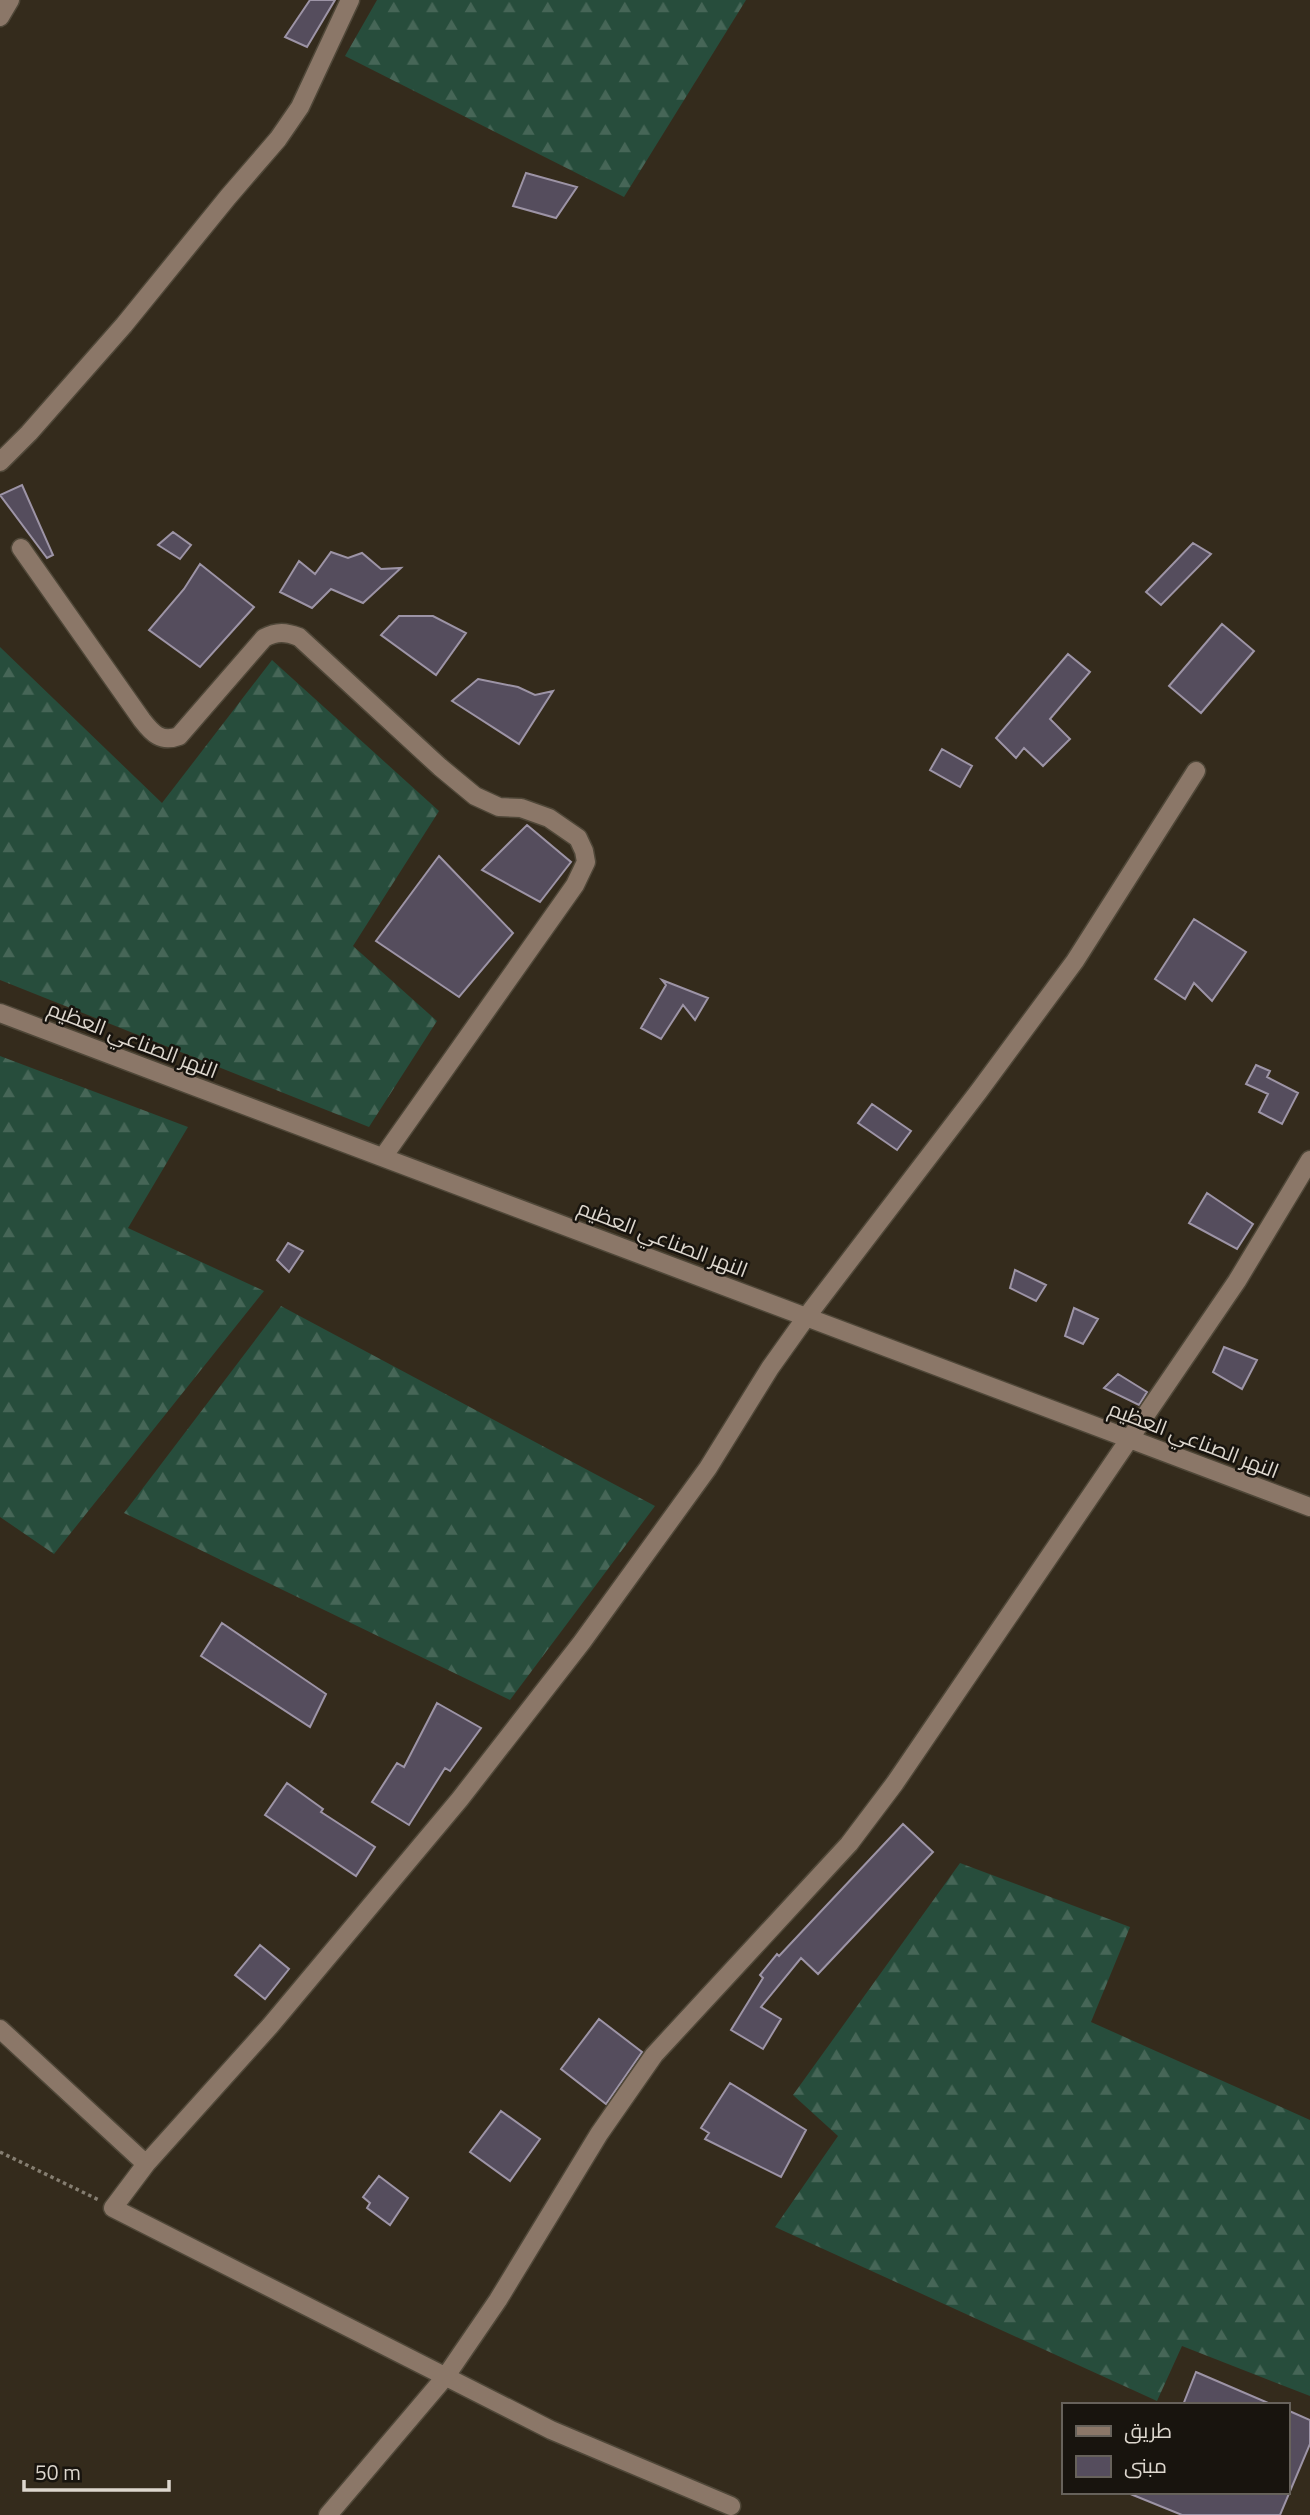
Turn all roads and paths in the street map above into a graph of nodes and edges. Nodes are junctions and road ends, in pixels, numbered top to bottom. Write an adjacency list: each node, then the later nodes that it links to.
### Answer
1 (10, 0): 3 (street)
2 (350, 0): 4 (street)
3 (0, 17)
4 (1, 459)
5 (21, 548): 8 (street)
6 (1196, 771): 10 (street)
7 (0, 1013): 8 (street, النهر الصناعي العظيم)
8 (383, 1157): 10 (street, النهر الصناعي العظيم)
9 (1310, 1160): 11 (street)
10 (807, 1316): 11 (street, النهر الصناعي العظيم); 15 (street)
11 (1131, 1440): 12 (street, النهر الصناعي العظيم); 17 (street)
12 (1310, 1507)
13 (0, 2029): 15 (street)
14 (0, 2152): 16 (path)
15 (146, 2164): 16 (street)
16 (113, 2208): 17 (street)
17 (446, 2376): 18 (street); 19 (street)
18 (731, 2506)
19 (328, 2515)

